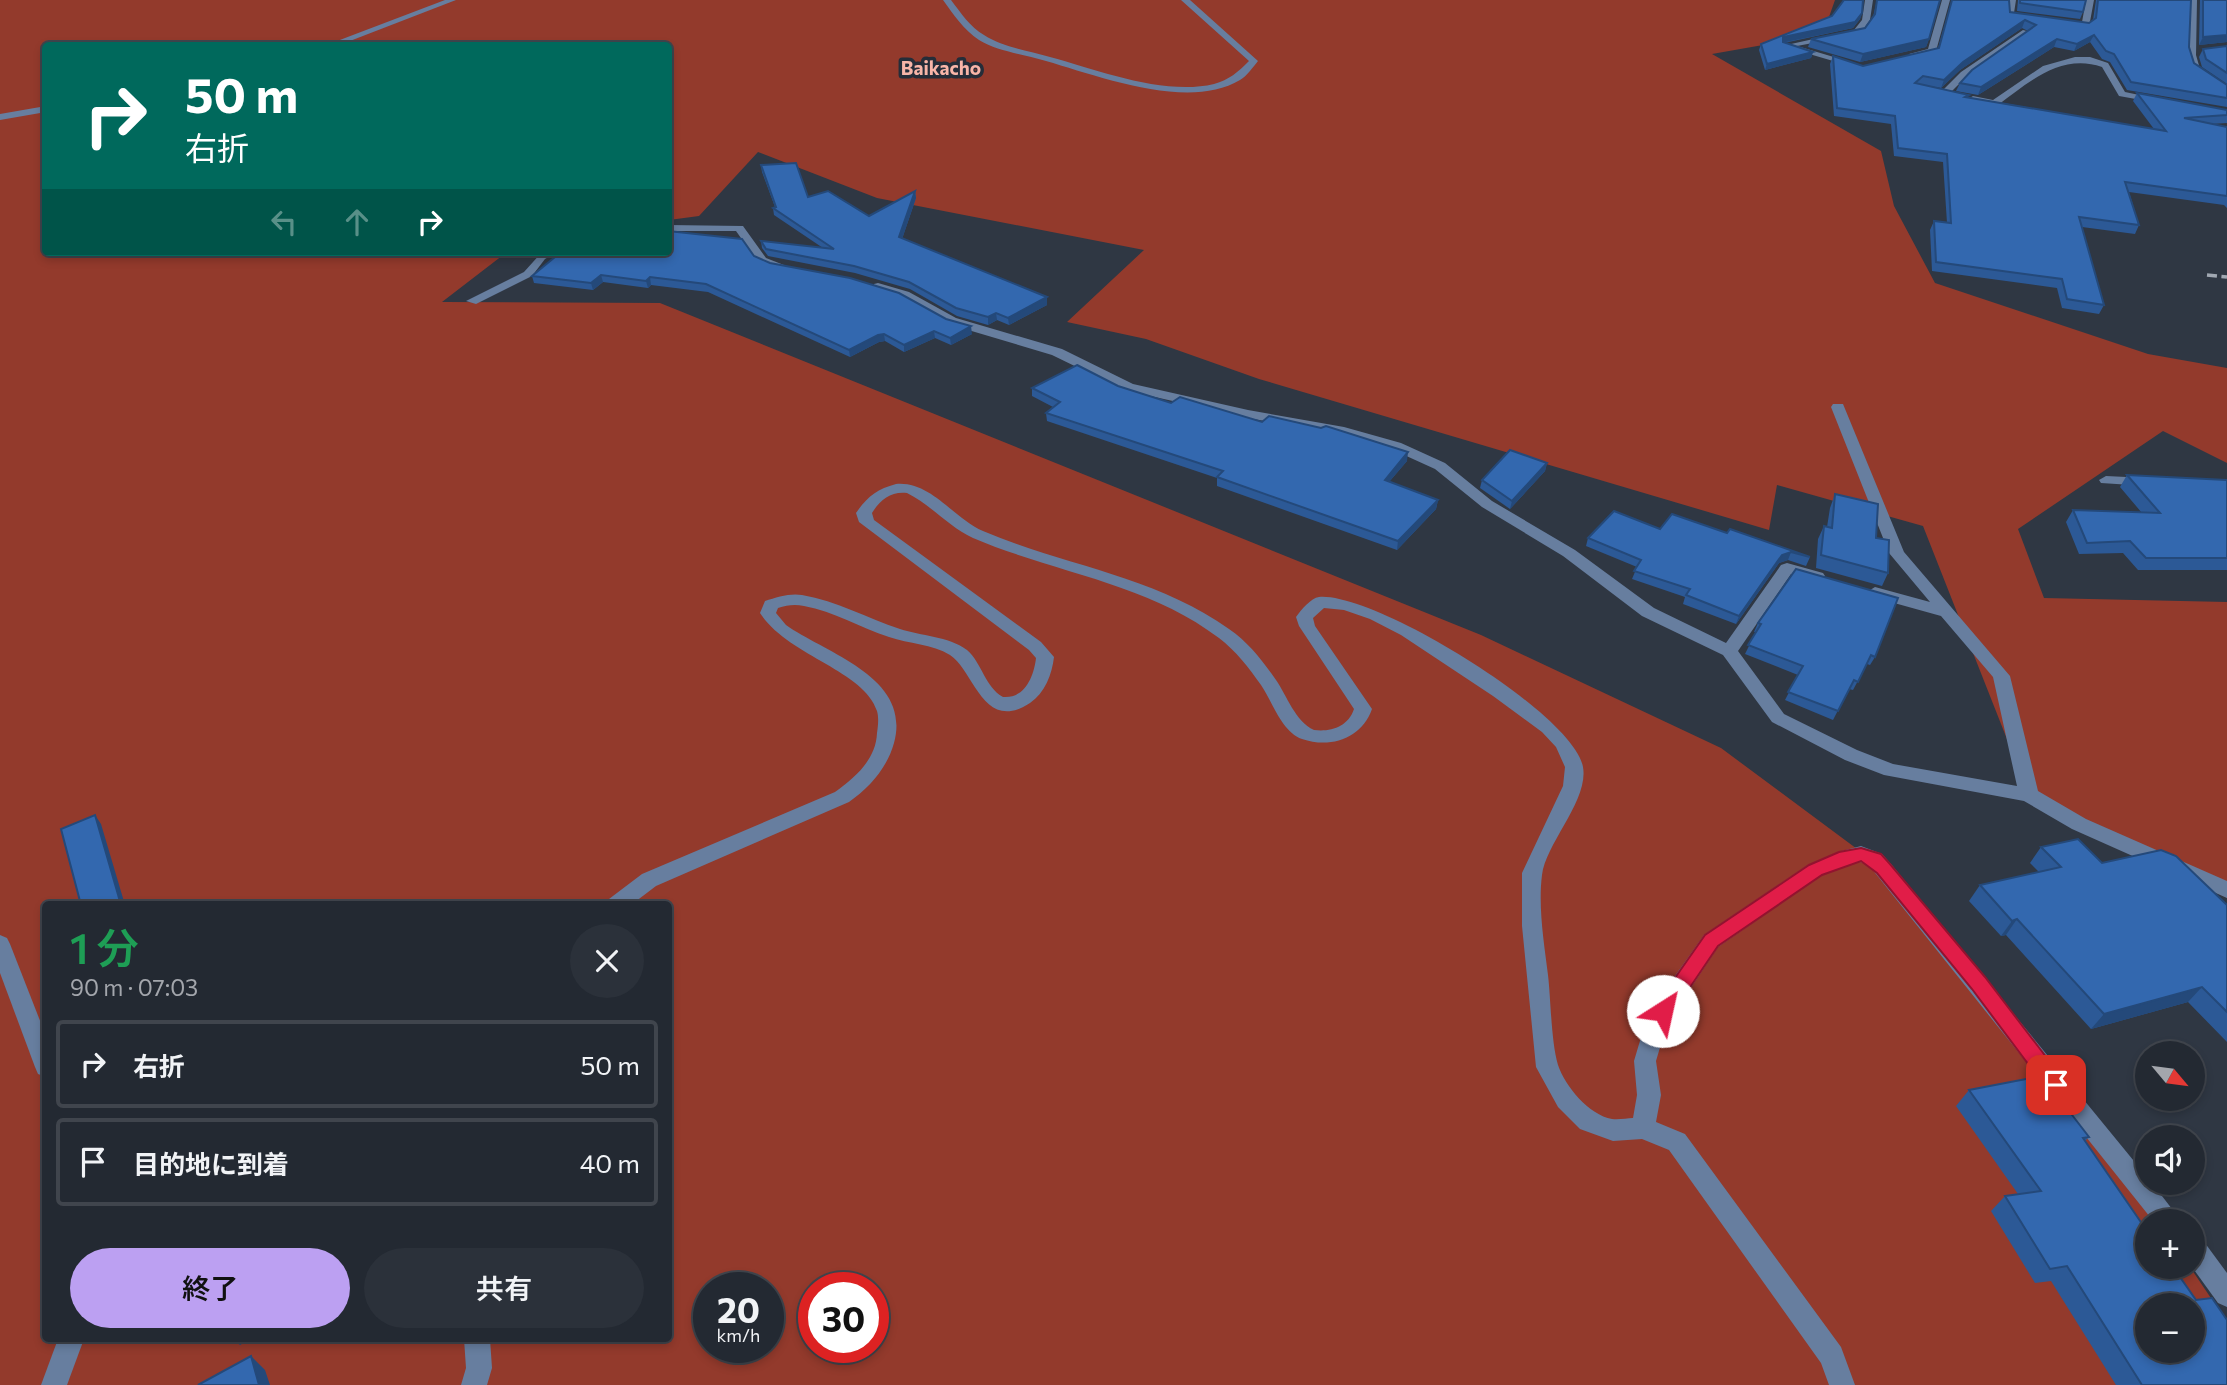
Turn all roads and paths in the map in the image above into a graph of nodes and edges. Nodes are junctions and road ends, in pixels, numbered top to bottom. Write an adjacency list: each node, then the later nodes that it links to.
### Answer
1 (452, 0): 12 (street)
2 (947, 0): 3 (street)
3 (1185, 0)
4 (1869, 0): 16 (street)
5 (1946, 0): 15 (street)
6 (2012, 0): 9 (street)
7 (2090, 0): 10 (street)
8 (2193, 0): 14 (street)
9 (2036, 18)
10 (2048, 20)
11 (2026, 32): 19 (street)
12 (339, 42)
13 (2204, 50): 14 (street)
14 (2192, 51): 17 (street)
15 (1896, 60)
16 (1860, 68)
17 (2227, 91)
18 (1932, 92): 19 (street)
19 (1944, 94): 20 (street)
20 (2169, 102)
21 (42, 109): 22 (street)
22 (0, 117)
23 (42, 119): 24 (street)
24 (0, 126)
25 (672, 228): 27 (street)
26 (543, 256): 29 (street)
27 (798, 270)
28 (867, 284): 36 (street)
29 (472, 301)
30 (1838, 407): 35 (street)
31 (2106, 480): 32 (street)
32 (2169, 483)
33 (1827, 579): 36 (street)
34 (1854, 586): 35 (street)
35 (1947, 612): 37 (street)
36 (1729, 651): 37 (street)
37 (2028, 795): 38 (street)
38 (2227, 890)
39 (621, 901): 42 (street)
40 (0, 944): 41 (street)
41 (42, 1056)
42 (1643, 1128): 43 (street); 50 (street)
43 (2159, 1209)
44 (2205, 1264): 45 (street)
45 (2227, 1294)
46 (70, 1342): 48 (street)
47 (477, 1342): 49 (street)
48 (54, 1385)
49 (474, 1385)
50 (1842, 1385)

